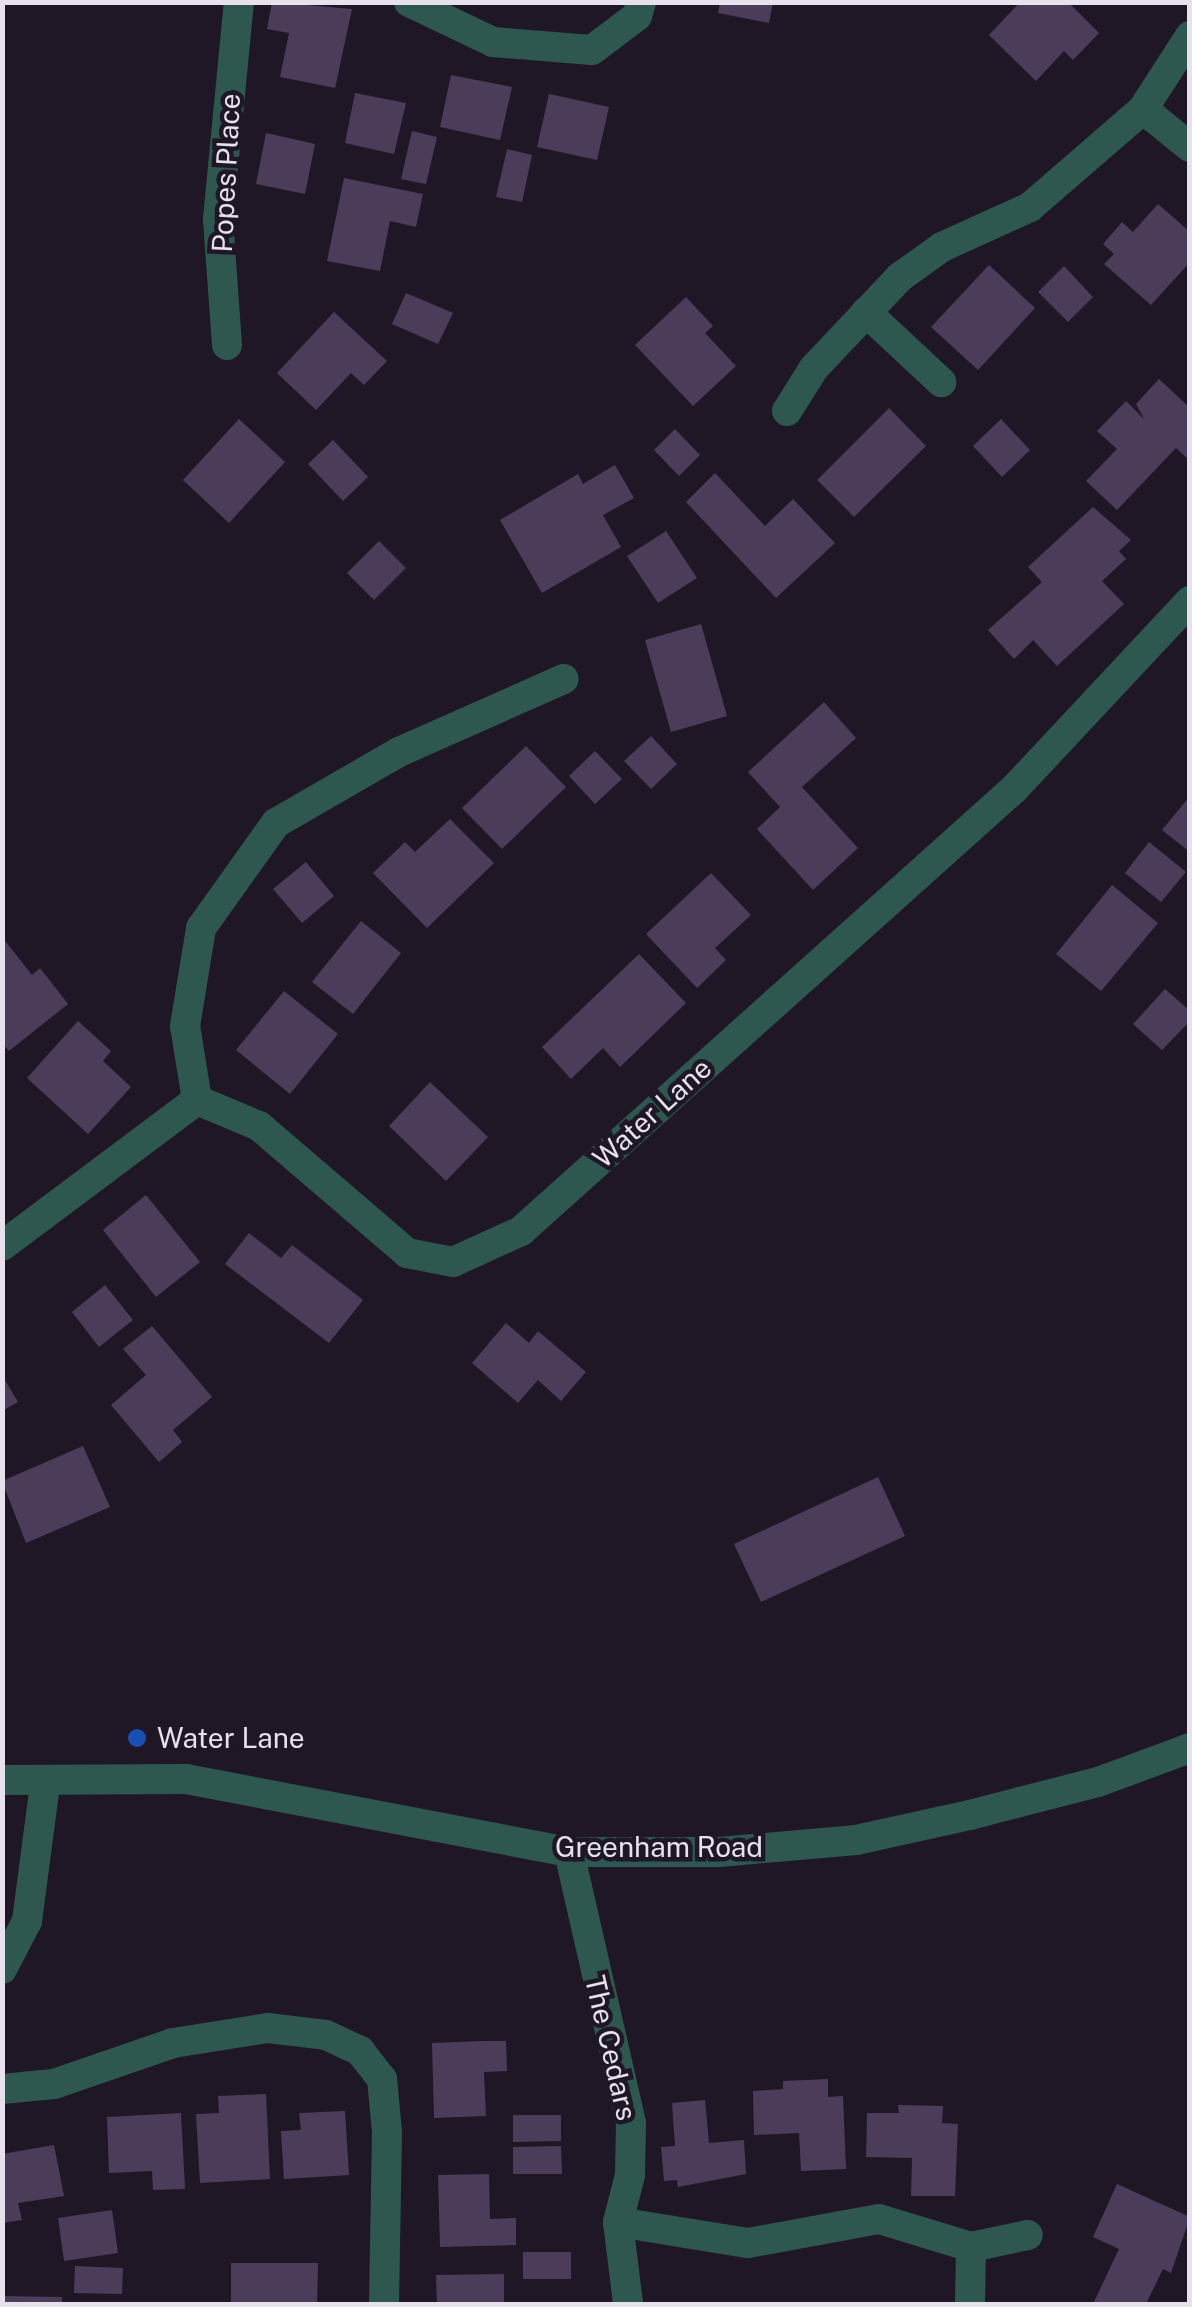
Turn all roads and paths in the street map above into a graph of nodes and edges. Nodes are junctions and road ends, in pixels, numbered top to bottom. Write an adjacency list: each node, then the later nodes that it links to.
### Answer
1 (239, 2): 8 (street, Popes Place)
2 (408, 2): 3 (street)
3 (641, 2)
4 (1190, 36): 5 (street)
5 (1143, 109): 6 (street); 7 (street)
6 (1190, 148)
7 (866, 312): 9 (street); 10 (street)
8 (226, 345)
9 (941, 382)
10 (788, 412)
11 (1190, 601): 13 (street, Water Lane)
12 (564, 679): 13 (street)
13 (197, 1100): 14 (street)
14 (2, 1246)
15 (1190, 1748): 18 (street, Greenham Road)
16 (2, 1780): 17 (street, Greenham Road)
17 (45, 1784): 18 (street, Greenham Road); 19 (street)
18 (569, 1852): 21 (street, The Cedars)
19 (2, 1969)
20 (2, 2088): 24 (street)
21 (618, 2222): 23 (street); 25 (street, The Cedars)
22 (1028, 2235): 23 (street)
23 (971, 2246): 26 (street)
24 (384, 2304)
25 (628, 2304)
26 (970, 2304)

